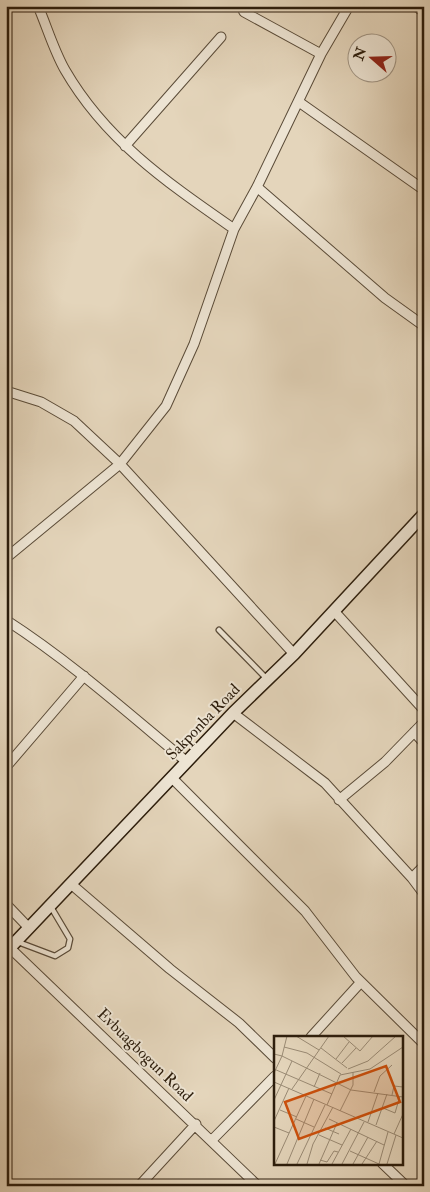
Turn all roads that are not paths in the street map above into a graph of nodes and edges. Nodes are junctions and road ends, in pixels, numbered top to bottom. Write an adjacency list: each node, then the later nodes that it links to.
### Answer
1 (38, 6): 9 (street)
2 (242, 6): 7 (street)
3 (349, 6): 7 (street)
4 (415, 6): 5 (street)
5 (424, 12)
6 (221, 37): 9 (street)
7 (321, 54): 8 (street)
8 (299, 102): 10 (street); 11 (street)
9 (125, 146): 12 (street)
10 (258, 187): 12 (street); 13 (street)
11 (424, 190)
12 (234, 229): 15 (street)
13 (424, 326)
14 (6, 391): 15 (street)
15 (120, 464): 17 (street); 21 (street)
16 (424, 514): 18 (main road, Sakponba Road)
17 (6, 558)
18 (334, 611): 21 (main road, Sakponba Road); 24 (street)
19 (6, 620): 22 (street)
20 (220, 630): 23 (lane)
21 (294, 654): 23 (main road, Sakponba Road)
22 (84, 676): 29 (street); 30 (street)
23 (268, 680): 25 (main road, Sakponba Road)
24 (424, 710)
25 (233, 714): 29 (main road, Sakponba Road); 32 (street)
26 (424, 722): 27 (street)
27 (414, 732): 28 (street); 32 (street)
28 (424, 743)
29 (187, 762): 31 (main road, Sakponba Road)
30 (6, 767)
31 (172, 778): 35 (main road, Sakponba Road); 41 (street)
32 (339, 800): 34 (street)
33 (424, 866): 34 (street)
34 (412, 878): 36 (street)
35 (71, 884): 38 (main road, Sakponba Road); 44 (street)
36 (424, 894)
37 (6, 904): 39 (street)
38 (50, 906): 39 (main road, Sakponba Road); 40 (lane)
39 (29, 928): 40 (main road, Sakponba Road)
40 (11, 947): 46 (street, Evbuagbogun Road)
41 (361, 982): 42 (street); 43 (street)
42 (312, 1036)
43 (424, 1044)
44 (274, 1057)
45 (274, 1077): 47 (street)
46 (196, 1124): 47 (street, Evbuagbogun Road); 49 (street)
47 (212, 1140): 50 (street, Evbuagbogun Road)
48 (383, 1164): 51 (street)
49 (139, 1186)
50 (258, 1186)
51 (406, 1186)

